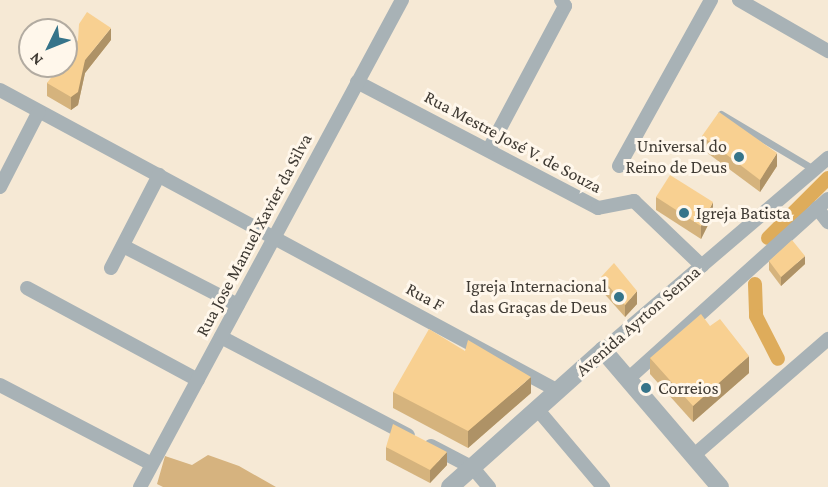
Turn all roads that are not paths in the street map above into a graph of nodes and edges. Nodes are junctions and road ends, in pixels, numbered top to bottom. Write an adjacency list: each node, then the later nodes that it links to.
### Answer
1 (561, 0): 10 (street)
2 (711, 0): 12 (street)
3 (739, 0): 5 (street)
4 (397, 2): 6 (street, Rua Jose Manuel Xavier da Silva)
5 (828, 51)
6 (357, 81): 10 (street, Rua Mestre José V. de Souza); 18 (street, Rua Jose Manuel Xavier da Silva)
7 (0, 90): 8 (street, Rua F)
8 (39, 111): 14 (street, Rua F); 15 (street)
9 (721, 114): 13 (lane)
10 (489, 149): 20 (street, Rua Mestre José V. de Souza)
11 (828, 158): 13 (street, Avenida Ayrton Senna)
12 (618, 166)
13 (815, 170): 20 (street, Avenida Ayrton Senna)
14 (159, 175): 18 (street, Rua F); 19 (street)
15 (0, 188)
16 (822, 204): 17 (street); 27 (street)
17 (828, 222)
18 (273, 235): 23 (street, Rua Jose Manuel Xavier da Silva); 30 (street, Rua F)
19 (123, 246): 21 (street); 23 (street)
20 (702, 266): 26 (street, Avenida Ayrton Senna)
21 (111, 268)
22 (27, 288): 28 (street)
23 (238, 305): 24 (street, Rua Jose Manuel Xavier da Silva)
24 (221, 337): 28 (street, Rua Jose Manuel Xavier da Silva); 34 (street)
25 (828, 339): 32 (street)
26 (603, 350): 27 (street); 30 (street, Avenida Ayrton Senna)
27 (628, 379): 32 (street)
28 (198, 380): 33 (street, Rua Jose Manuel Xavier da Silva)
29 (0, 385): 33 (street)
30 (558, 390): 31 (street, Avenida Ayrton Senna)
31 (538, 410): 34 (street, Avenida Ayrton Senna); 38 (street)
32 (693, 456): 39 (street)
33 (152, 464): 35 (street, Rua Jose Manuel Xavier da Silva)
34 (473, 468): 36 (street, Avenida Ayrton Senna); 37 (street)
35 (140, 487)
36 (450, 487)
37 (489, 487)
38 (603, 487)
39 (720, 487)

